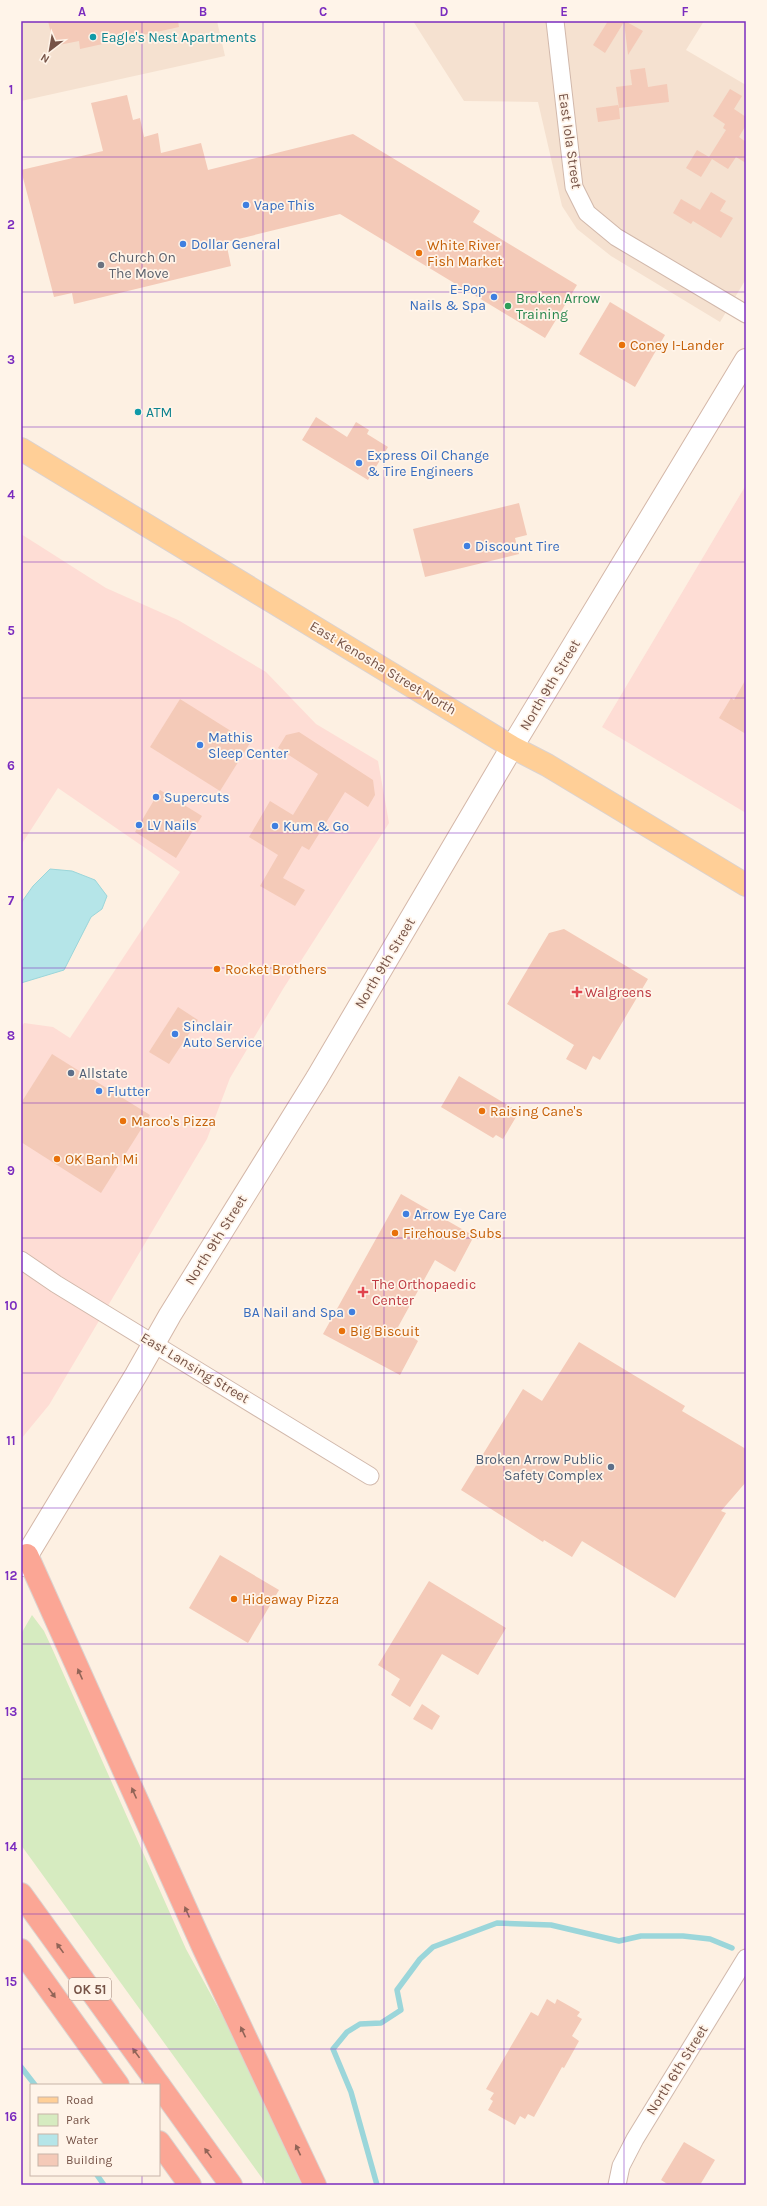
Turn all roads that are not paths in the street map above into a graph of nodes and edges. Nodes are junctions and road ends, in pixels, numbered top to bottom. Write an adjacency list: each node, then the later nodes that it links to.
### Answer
1 (555, 21): 2 (street, East Iola Street)
2 (746, 314)
3 (746, 360): 5 (main road, North 9th Street)
4 (21, 449): 5 (main road, East Kenosha Street North)
5 (512, 747): 6 (main road, East Kenosha Street North); 8 (main road, North 9th Street)
6 (746, 885)
7 (21, 1260): 8 (street, East Lansing Street)
8 (154, 1343): 9 (street, East Lansing Street); 10 (main road, North 9th Street)
9 (370, 1476)
10 (24, 1560): 20 (highway, one-way to 10)
11 (21, 1894): 15 (highway, OK 51, one-way to 11)
12 (21, 1950): 14 (highway, OK 51, one-way to 14)
13 (746, 1958): 21 (street, North 6th Street)
14 (117, 2084)
15 (158, 2084)
16 (160, 2086): 19 (highway, OK 51, one-way to 16)
17 (160, 2143): 18 (highway)
18 (190, 2185)
19 (231, 2185)
20 (315, 2185)
21 (616, 2185)

